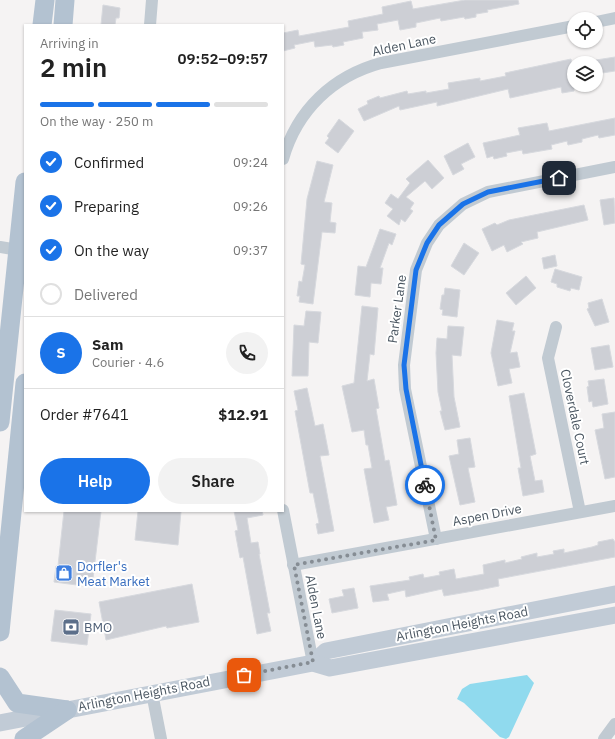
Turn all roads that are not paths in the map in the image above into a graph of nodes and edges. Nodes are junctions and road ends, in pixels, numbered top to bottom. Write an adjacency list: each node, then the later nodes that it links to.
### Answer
1 (45, 0): 6 (main road)
2 (65, 0): 7 (main road)
3 (152, 0): 8 (street)
4 (615, 18): 5 (street)
5 (603, 21)
6 (42, 24)
7 (63, 24)
8 (150, 24)
9 (567, 27): 10 (street, Alden Lane)
10 (284, 155)
11 (615, 167): 20 (street, Parker Lane)
12 (24, 188): 13 (main road)
13 (14, 250): 16 (main road)
14 (556, 327): 19 (street, Cloverdale Court)
15 (24, 393): 24 (main road)
16 (0, 422)
17 (615, 506): 19 (street, Aspen Drive)
18 (283, 512): 21 (street, Alden Lane)
19 (580, 512): 20 (street, Aspen Drive)
20 (436, 540): 21 (street, Aspen Drive)
21 (294, 565): 25 (street, Alden Lane)
22 (615, 594): 25 (main road, Arlington Heights Road)
23 (615, 615): 25 (main road, Arlington Heights Road)
24 (0, 632)
25 (313, 662): 27 (main road, Arlington Heights Road)
26 (0, 677): 28 (main road)
27 (152, 693): 28 (main road, Arlington Heights Road); 32 (street)
28 (67, 710): 29 (main road, Arlington Heights Road); 31 (main road)
29 (0, 723)
30 (615, 724): 33 (street)
31 (24, 739)
32 (161, 739)
33 (604, 739)

